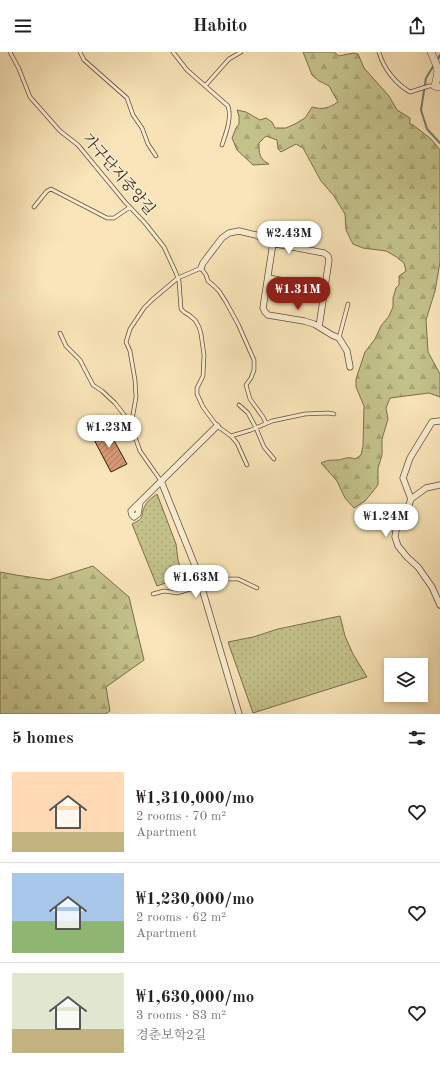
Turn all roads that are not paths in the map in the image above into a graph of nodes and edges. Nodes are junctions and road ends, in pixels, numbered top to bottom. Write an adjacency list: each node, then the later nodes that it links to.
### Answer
1 (10, 52): 12 (lane, 가구단지중앙길)
2 (80, 52): 10 (lane)
3 (173, 52): 7 (lane)
4 (240, 52): 7 (lane)
5 (379, 52): 8 (lane)
6 (431, 53): 8 (street)
7 (205, 86): 9 (lane)
8 (434, 86)
9 (222, 145)
10 (156, 156)
11 (34, 207): 12 (lane)
12 (130, 207): 15 (lane, 가구단지중앙길)
13 (273, 243): 14 (street); 16 (street); 17 (street)
14 (202, 268): 15 (lane); 26 (lane)
15 (178, 278): 27 (lane); 28 (lane, 가구단지중앙길)
16 (268, 278): 17 (street); 19 (street)
17 (325, 289): 19 (street)
18 (348, 304): 21 (lane)
19 (319, 327): 21 (street)
20 (60, 333): 27 (lane)
21 (339, 338): 22 (street)
22 (350, 367)
23 (239, 405): 29 (lane)
24 (334, 414): 26 (lane)
25 (440, 421): 35 (street)
26 (266, 423): 29 (lane)
27 (131, 426): 33 (lane)
28 (217, 426): 30 (lane); 33 (street)
29 (256, 428): 30 (lane); 31 (lane)
30 (231, 436): 32 (lane)
31 (274, 459)
32 (247, 464)
33 (161, 480): 36 (street); 37 (street)
34 (440, 485): 35 (street)
35 (411, 499): 41 (street)
36 (140, 502)
37 (202, 586): 38 (lane); 39 (lane); 42 (street)
38 (257, 588)
39 (153, 594)
40 (440, 595): 41 (lane)
41 (439, 604)
42 (239, 714)

